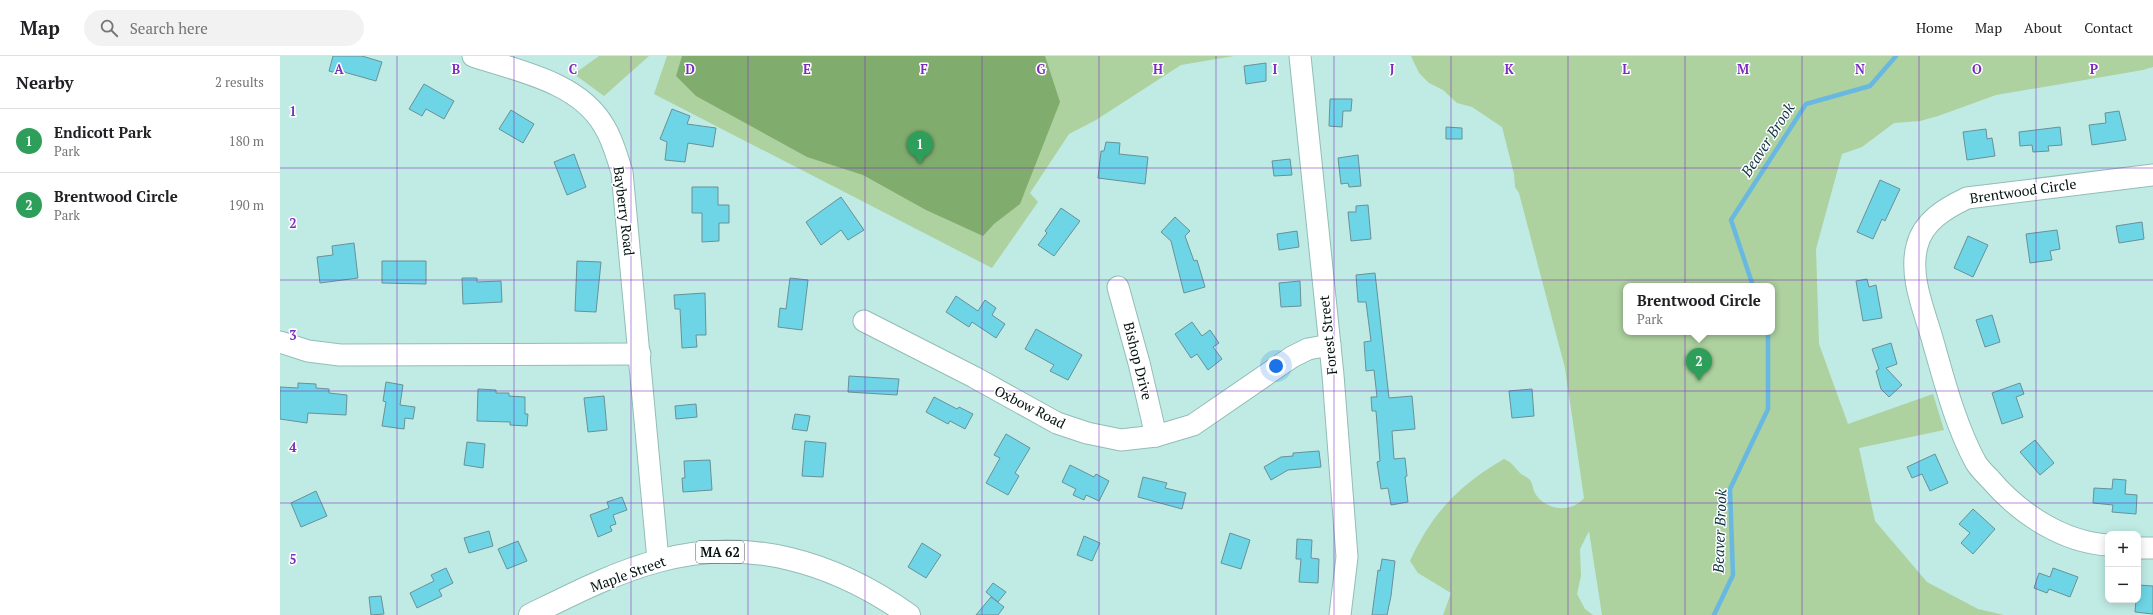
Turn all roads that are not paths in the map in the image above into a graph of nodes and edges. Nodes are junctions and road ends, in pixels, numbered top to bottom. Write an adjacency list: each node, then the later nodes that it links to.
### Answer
1 (473, 56): 8 (street, Bayberry Road)
2 (1300, 56): 7 (street, Forest Street)
3 (2153, 175): 10 (street, Brentwood Circle)
4 (1118, 287): 9 (street, Bishop Drive)
5 (864, 320): 9 (street, Oxbow Road)
6 (280, 342): 8 (street)
7 (1330, 345): 9 (street, Oxbow Road); 16 (street, Forest Street)
8 (640, 354): 13 (street, Bayberry Road)
9 (1156, 436)
10 (2105, 545)
11 (2141, 548): 12 (street)
12 (2153, 548)
13 (658, 560): 14 (main road, Maple Street / MA 62); 15 (main road, Maple Street / MA 62)
14 (530, 615)
15 (909, 615)
16 (1340, 615)

